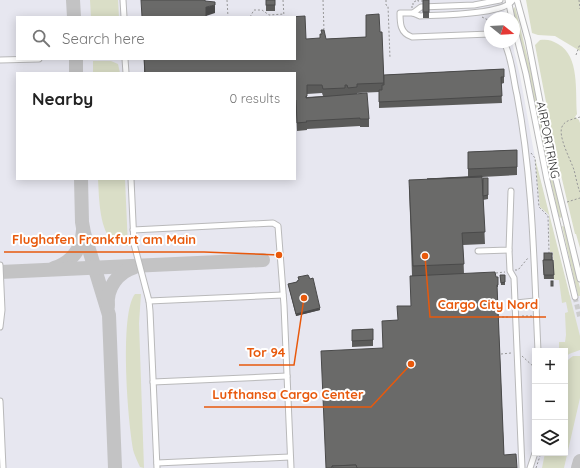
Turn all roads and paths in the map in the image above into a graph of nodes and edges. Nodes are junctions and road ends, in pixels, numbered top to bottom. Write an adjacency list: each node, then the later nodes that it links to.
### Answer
1 (123, 0): 17 (street)
2 (227, 0): 18 (path)
3 (283, 0): 16 (path)
4 (323, 0): 20 (path)
5 (386, 0): 26 (path)
6 (418, 0): 9 (path)
7 (500, 0): 11 (street)
8 (580, 0): 13 (path)
9 (426, 1)
10 (512, 1): 12 (street); 14 (street); 37 (street, AIRPORTRING)
11 (492, 2): 12 (street); 15 (street)
12 (494, 9): 15 (street)
13 (580, 9)
14 (512, 12)
15 (412, 13): 21 (street)
16 (284, 14): 19 (path)
17 (124, 16)
18 (228, 16)
19 (251, 16)
20 (324, 34)
21 (484, 34)
22 (580, 44): 25 (path)
23 (506, 48): 43 (street)
24 (520, 48): 50 (street, AIRPORTRING)
25 (576, 56)
26 (390, 58)
27 (0, 60): 28 (street)
28 (16, 60)
29 (125, 60): 30 (street)
30 (126, 72)
31 (580, 117): 35 (path)
32 (531, 153): 41 (path)
33 (131, 180): 38 (street)
34 (511, 191): 39 (street)
35 (580, 192)
36 (580, 198): 37 (path)
37 (562, 204): 48 (street, AIRPORTRING)
38 (133, 230): 49 (street); 51 (street)
39 (509, 250): 40 (street); 46 (street)
40 (478, 251)
41 (550, 253)
42 (552, 253): 44 (path)
43 (533, 257): 46 (path); 52 (street)
44 (553, 264)
45 (0, 265): 54 (street)
46 (510, 270): 47 (path); 53 (street)
47 (496, 273)
48 (580, 279)
49 (283, 295): 51 (street); 56 (street)
50 (575, 297)
51 (149, 301): 57 (street)
52 (535, 301): 53 (street); 55 (street)
53 (516, 303): 65 (street)
54 (0, 327)
55 (538, 348)
56 (287, 376): 57 (street); 61 (street)
57 (153, 382): 62 (street)
58 (0, 401): 63 (street)
59 (534, 456): 66 (street)
60 (540, 456): 67 (path)
61 (290, 457): 62 (street); 64 (street)
62 (157, 465)
63 (3, 468)
64 (291, 468)
65 (522, 468)
66 (530, 468)
67 (536, 468)

